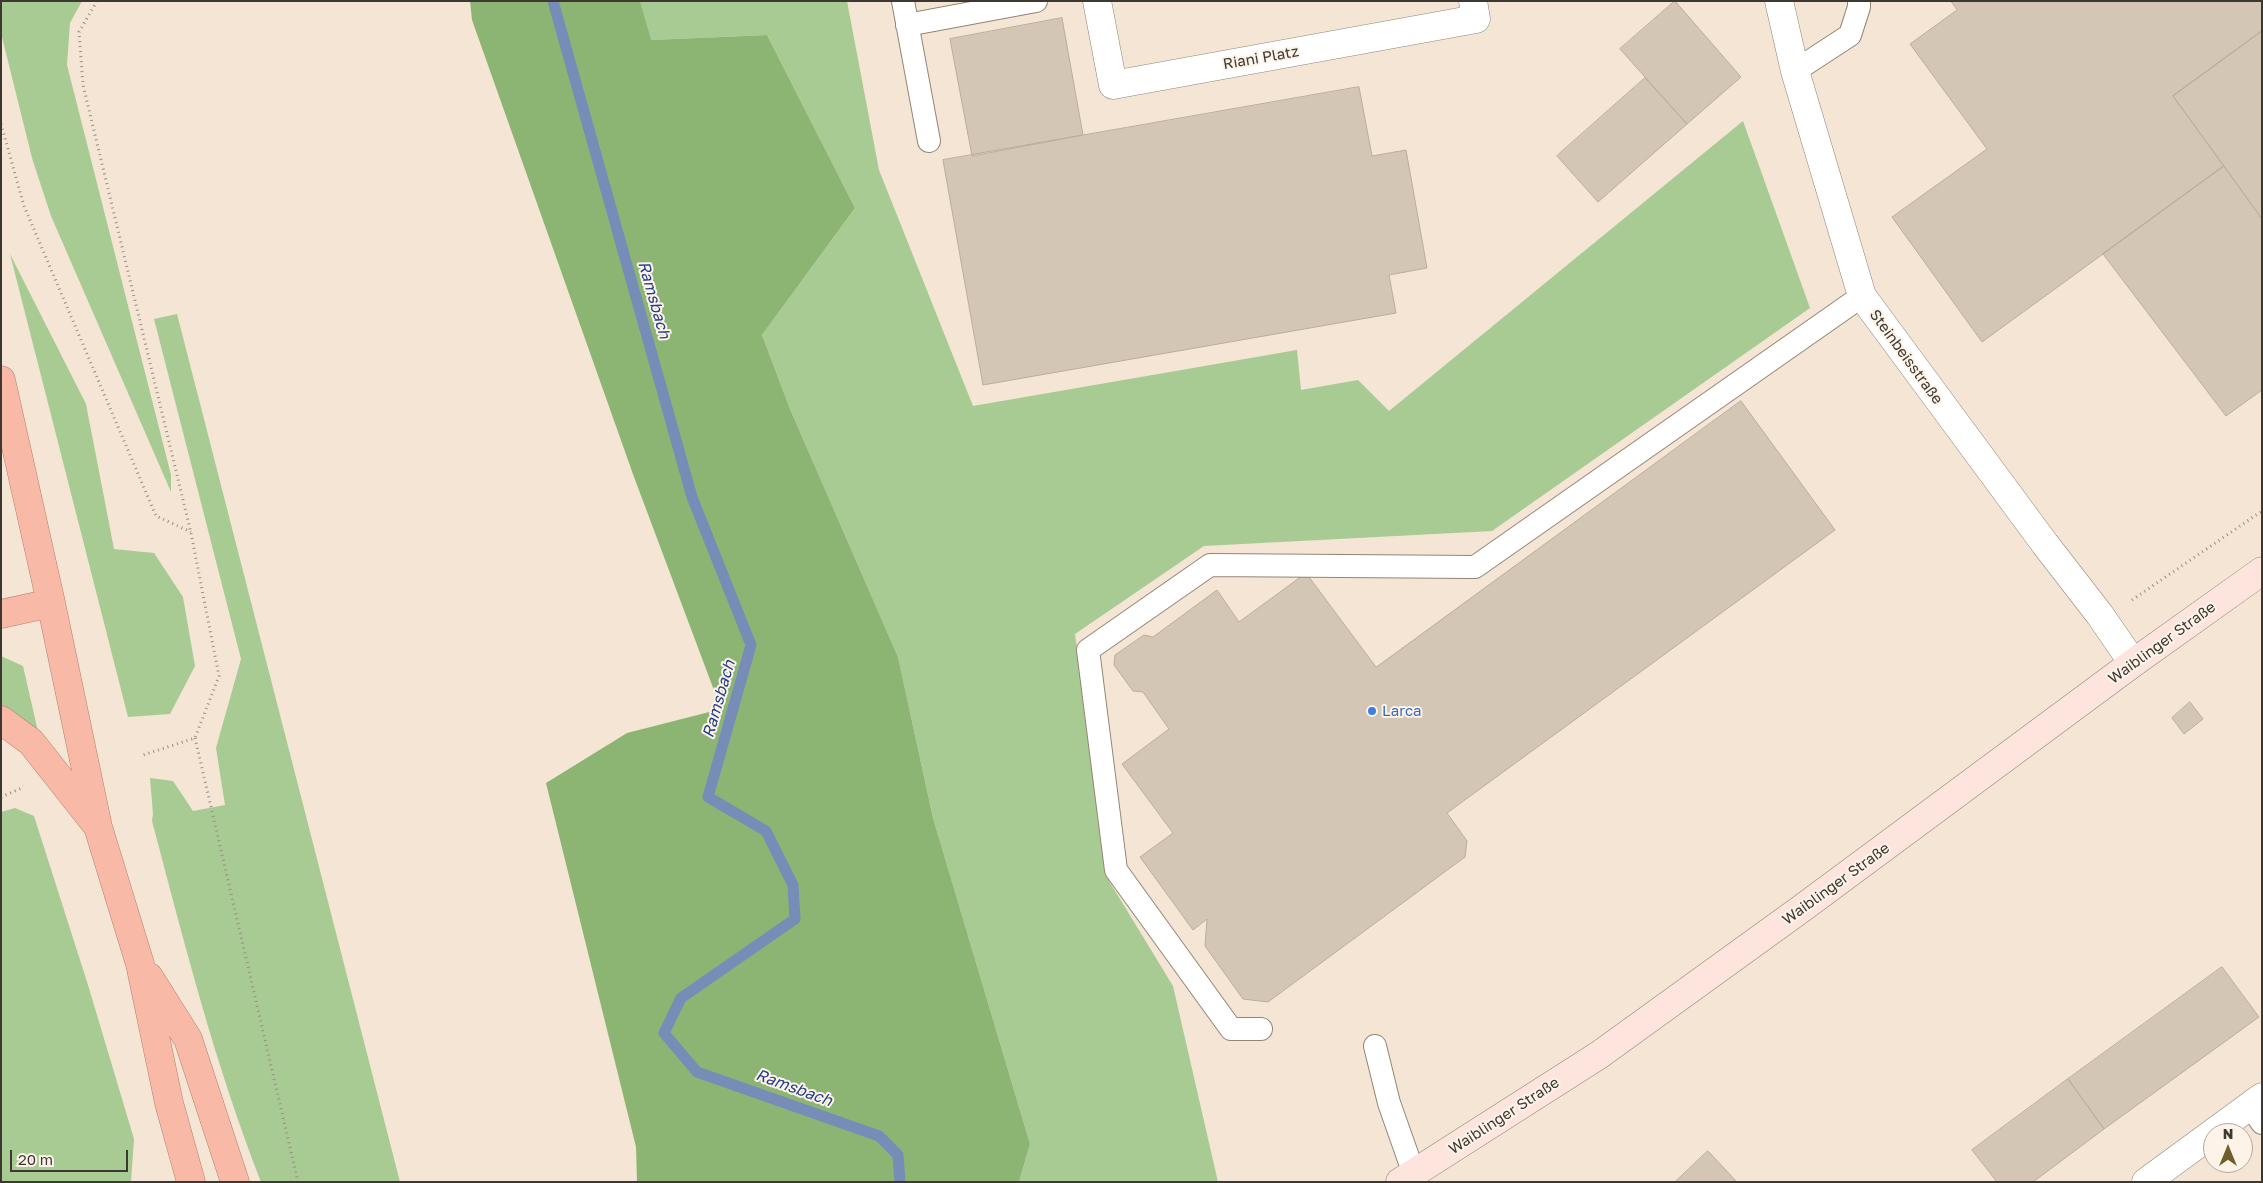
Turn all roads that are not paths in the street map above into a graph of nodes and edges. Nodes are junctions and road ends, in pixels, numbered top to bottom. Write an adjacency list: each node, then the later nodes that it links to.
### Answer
1 (903, 1): 8 (lane)
2 (1036, 1): 7 (lane)
3 (1097, 1): 4 (street, Riani Platz)
4 (1473, 1)
5 (1778, 1): 9 (street, Steinbeisstraße)
6 (1858, 1): 9 (lane)
7 (1000, 5): 8 (lane)
8 (907, 25): 10 (lane)
9 (1795, 71): 11 (street, Steinbeisstraße)
10 (928, 141)
11 (1862, 296): 16 (street, Steinbeisstraße); 20 (lane)
12 (1, 380): 14 (highway)
13 (2262, 572): 16 (main road, Waiblinger Straße)
14 (52, 604): 15 (highway); 18 (highway)
15 (1, 614)
16 (2133, 663): 23 (main road, Waiblinger Straße)
17 (1, 720): 18 (highway)
18 (98, 827): 19 (highway)
19 (140, 964): 24 (highway); 25 (highway)
20 (1261, 1029)
21 (1375, 1046): 23 (lane)
22 (2258, 1109): 26 (street)
23 (1407, 1178)
24 (191, 1182)
25 (235, 1182)
26 (2146, 1182)

